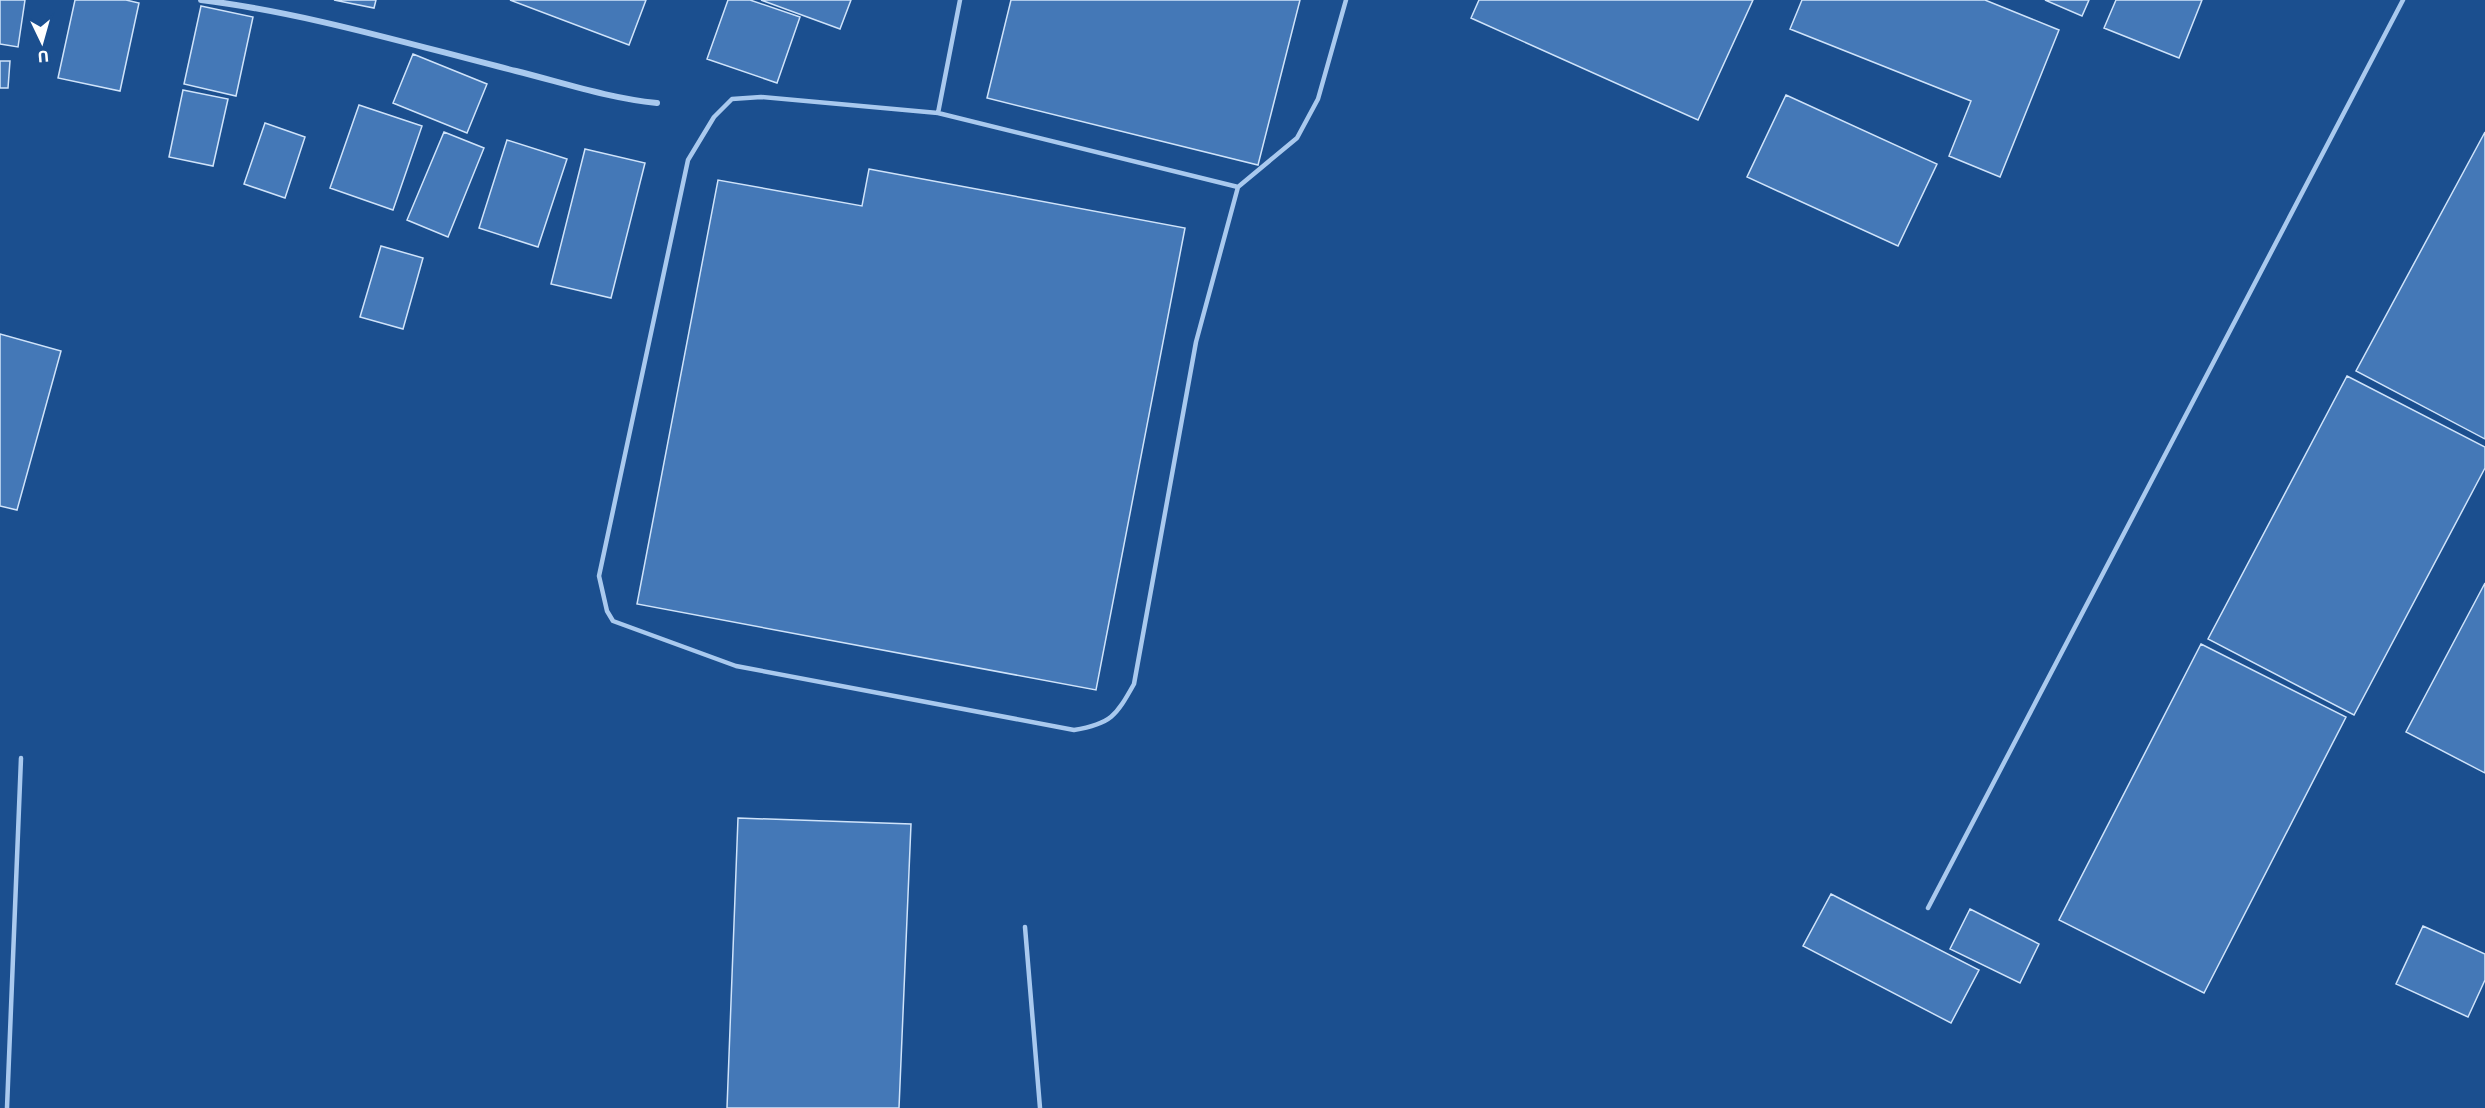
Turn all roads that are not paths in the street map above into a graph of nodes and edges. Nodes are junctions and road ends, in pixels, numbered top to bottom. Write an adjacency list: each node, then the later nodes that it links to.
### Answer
1 (201, 0): 5 (street)
2 (960, 0): 6 (lane)
3 (1346, 0): 7 (lane)
4 (2403, 0): 9 (lane)
5 (657, 103)
6 (938, 113): 7 (lane); 7 (lane)
7 (1238, 187)
8 (21, 758): 11 (lane)
9 (1928, 908)
10 (1025, 927): 12 (lane)
11 (8, 1108)
12 (1040, 1108)

